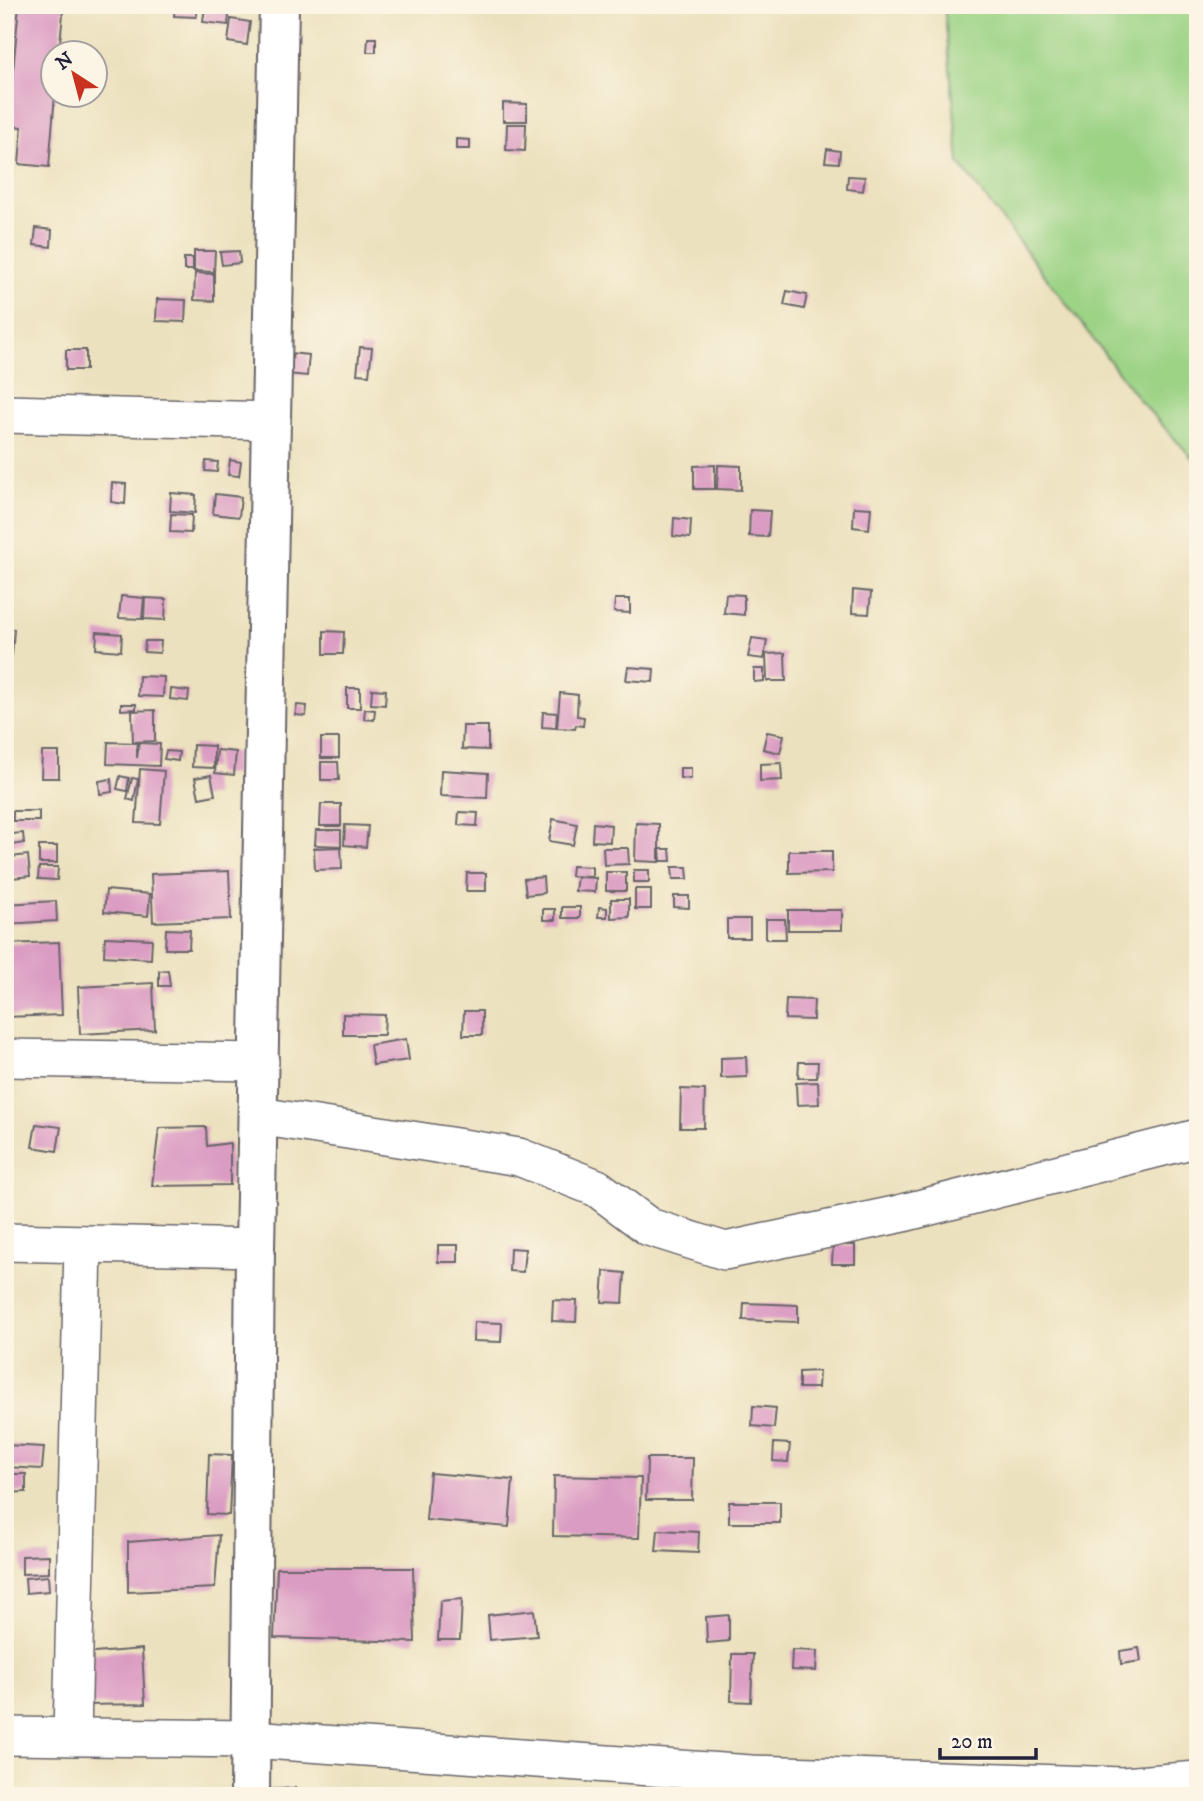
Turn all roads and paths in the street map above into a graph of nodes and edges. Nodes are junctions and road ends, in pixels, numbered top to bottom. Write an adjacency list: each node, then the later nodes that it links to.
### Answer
1 (279, 5): 3 (street)
2 (5, 414): 3 (street)
3 (272, 421): 5 (street)
4 (5, 1058): 5 (street)
5 (260, 1062): 6 (street)
6 (259, 1116): 7 (street); 10 (street)
7 (1198, 1138)
8 (5, 1242): 9 (street)
9 (83, 1244): 10 (street); 12 (street)
10 (255, 1248): 13 (street)
11 (5, 1736): 12 (street)
12 (72, 1737): 13 (street)
13 (251, 1739): 14 (street); 15 (street)
14 (1198, 1780)
15 (250, 1796)

